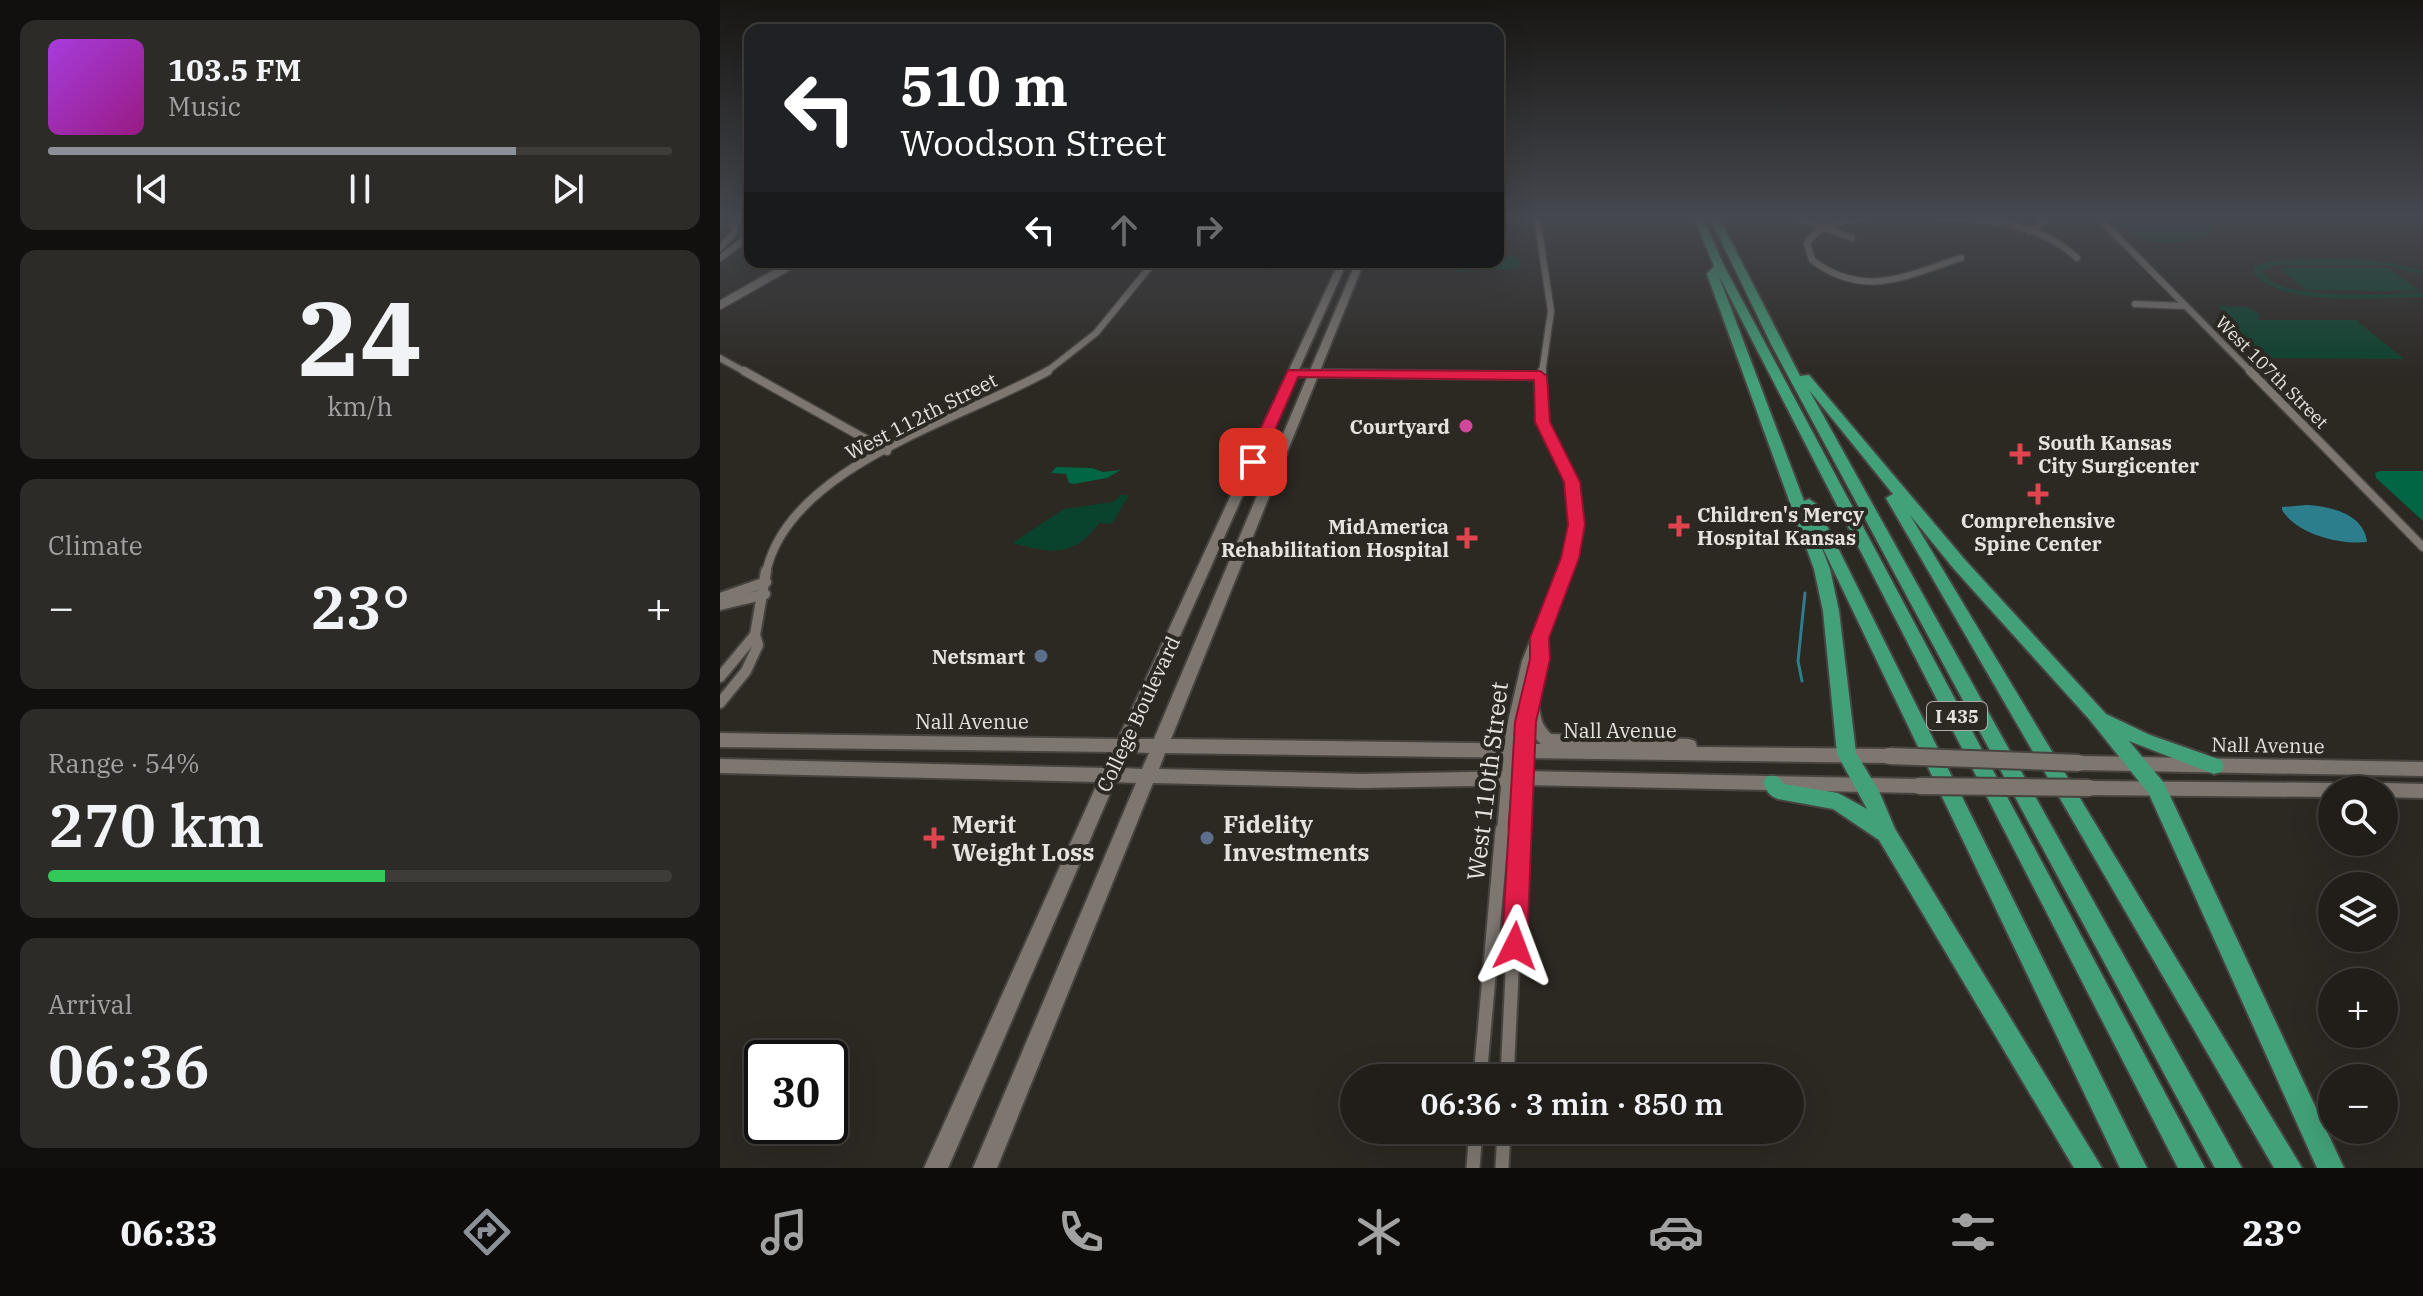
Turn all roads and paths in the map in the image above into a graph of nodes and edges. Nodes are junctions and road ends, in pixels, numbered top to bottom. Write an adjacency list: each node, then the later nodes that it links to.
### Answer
1 (764, 273): 13 (street)
2 (777, 273): 15 (street)
3 (1146, 273): 22 (street, West 112th Street)
4 (1338, 273): 18 (main road, College Boulevard)
5 (1356, 273): 19 (main road, College Boulevard)
6 (1545, 273): 20 (street, West 110th Street)
7 (1713, 273): 23 (highway)
8 (1722, 273): 65 (highway, I 435)
9 (1741, 273): 16 (highway, I 435)
10 (1832, 273): 11 (street)
11 (1923, 273)
12 (2153, 273): 14 (street, West 107th Street)
13 (720, 297)
14 (2183, 303): 14 (street); 24 (street, West 107th Street)
15 (720, 305)
16 (1778, 346): 21 (highway); 66 (highway, I 435)
17 (720, 358): 22 (street)
18 (1293, 373): 19 (street); 36 (main road, College Boulevard)
19 (1314, 374): 20 (street); 37 (main road, College Boulevard)
20 (1540, 376): 30 (street, West 110th Street)
21 (1859, 445): 34 (highway); 67 (highway)
22 (887, 451): 25 (street, West 112th Street)
23 (1781, 454): 40 (highway); 64 (highway)
24 (2423, 547)
25 (766, 582): 26 (street, West 112th Street); 27 (street)
26 (765, 594): 28 (street); 29 (street, West 112th Street)
27 (720, 598)
28 (720, 605)
29 (755, 635): 31 (street, West 112th Street); 32 (street, West 112th Street)
30 (1540, 638): 33 (street, West 110th Street); 38 (street, West 110th Street)
31 (720, 677)
32 (720, 703)
33 (1530, 703): 38 (street, West 110th Street); 39 (main road)
34 (2095, 714): 41 (highway); 43 (highway)
35 (720, 740): 36 (main road, Nall Avenue)
36 (1122, 748): 37 (main road, Nall Avenue); 45 (main road, College Boulevard)
37 (1156, 748): 38 (main road, Nall Avenue); 46 (main road, College Boulevard)
38 (1516, 752): 39 (main road, Nall Avenue); 47 (street, West 110th Street)
39 (1733, 753): 40 (main road, Nall Avenue)
40 (1847, 754): 41 (main road, Nall Avenue, bridge); 49 (highway)
41 (2138, 765): 43 (main road, Nall Avenue); 50 (highway)
42 (720, 766): 45 (main road)
43 (2214, 766): 44 (main road, Nall Avenue)
44 (2423, 769)
45 (1110, 775): 46 (main road); 59 (main road, College Boulevard)
46 (1145, 777): 47 (main road); 60 (main road, College Boulevard)
47 (1514, 778): 48 (main road); 55 (street, West 110th Street); 56 (street, West 110th Street)
48 (1773, 783): 49 (main road); 54 (highway)
49 (1864, 784): 50 (main road, bridge); 54 (highway)
50 (2157, 789): 51 (main road); 68 (highway)
51 (2318, 790)
52 (2398, 790): 53 (main road)
53 (2423, 791)
54 (1887, 834): 63 (highway)
55 (1482, 1064)
56 (1507, 1064)
57 (1475, 1144): 61 (street)
58 (1503, 1144): 62 (street)
59 (936, 1168)
60 (985, 1168)
61 (1473, 1168)
62 (1502, 1168)
63 (2089, 1168)
64 (2134, 1168)
65 (2192, 1168)
66 (2229, 1168)
67 (2289, 1168)
68 (2331, 1168)

